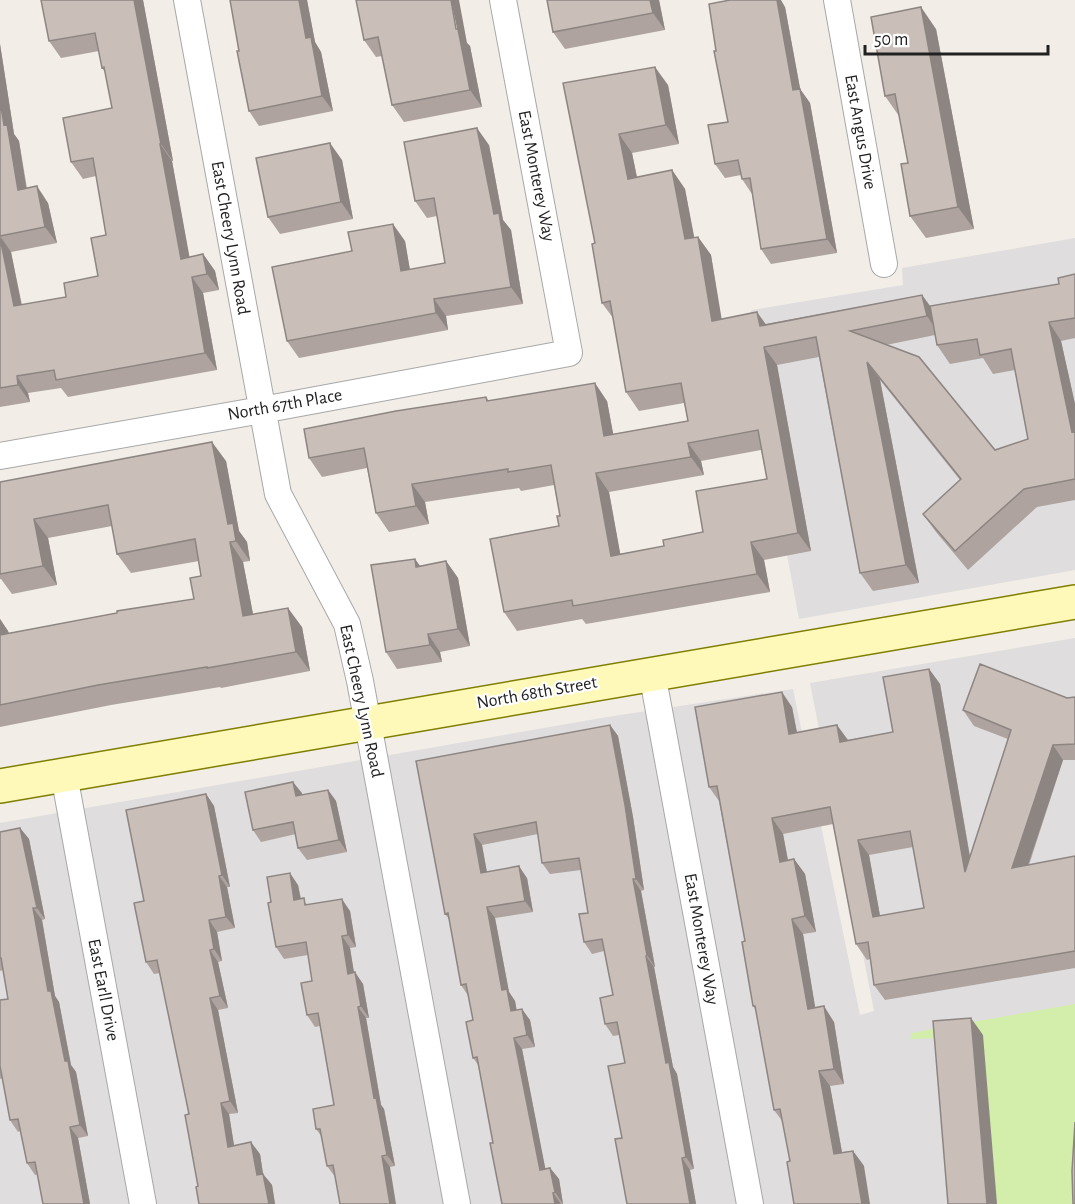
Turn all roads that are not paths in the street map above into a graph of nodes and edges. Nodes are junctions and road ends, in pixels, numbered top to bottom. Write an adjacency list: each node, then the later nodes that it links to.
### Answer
1 (187, 0): 6 (street, East Cheery Lynn Road)
2 (503, 0): 5 (street, East Monterey Way)
3 (837, 0): 4 (street, East Angus Drive)
4 (884, 264)
5 (569, 353): 6 (street, North 67th Place)
6 (262, 410): 7 (street, North 67th Place); 10 (street, East Cheery Lynn Road)
7 (0, 456)
8 (1075, 602): 9 (main road, North 68th Street)
9 (652, 673): 10 (main road, North 68th Street); 15 (street, East Monterey Way)
10 (367, 723): 11 (main road, North 68th Street); 14 (street, East Cheery Lynn Road)
11 (64, 776): 12 (main road, North 68th Street); 13 (street, East Earll Drive)
12 (0, 786)
13 (143, 1204)
14 (457, 1204)
15 (750, 1204)

